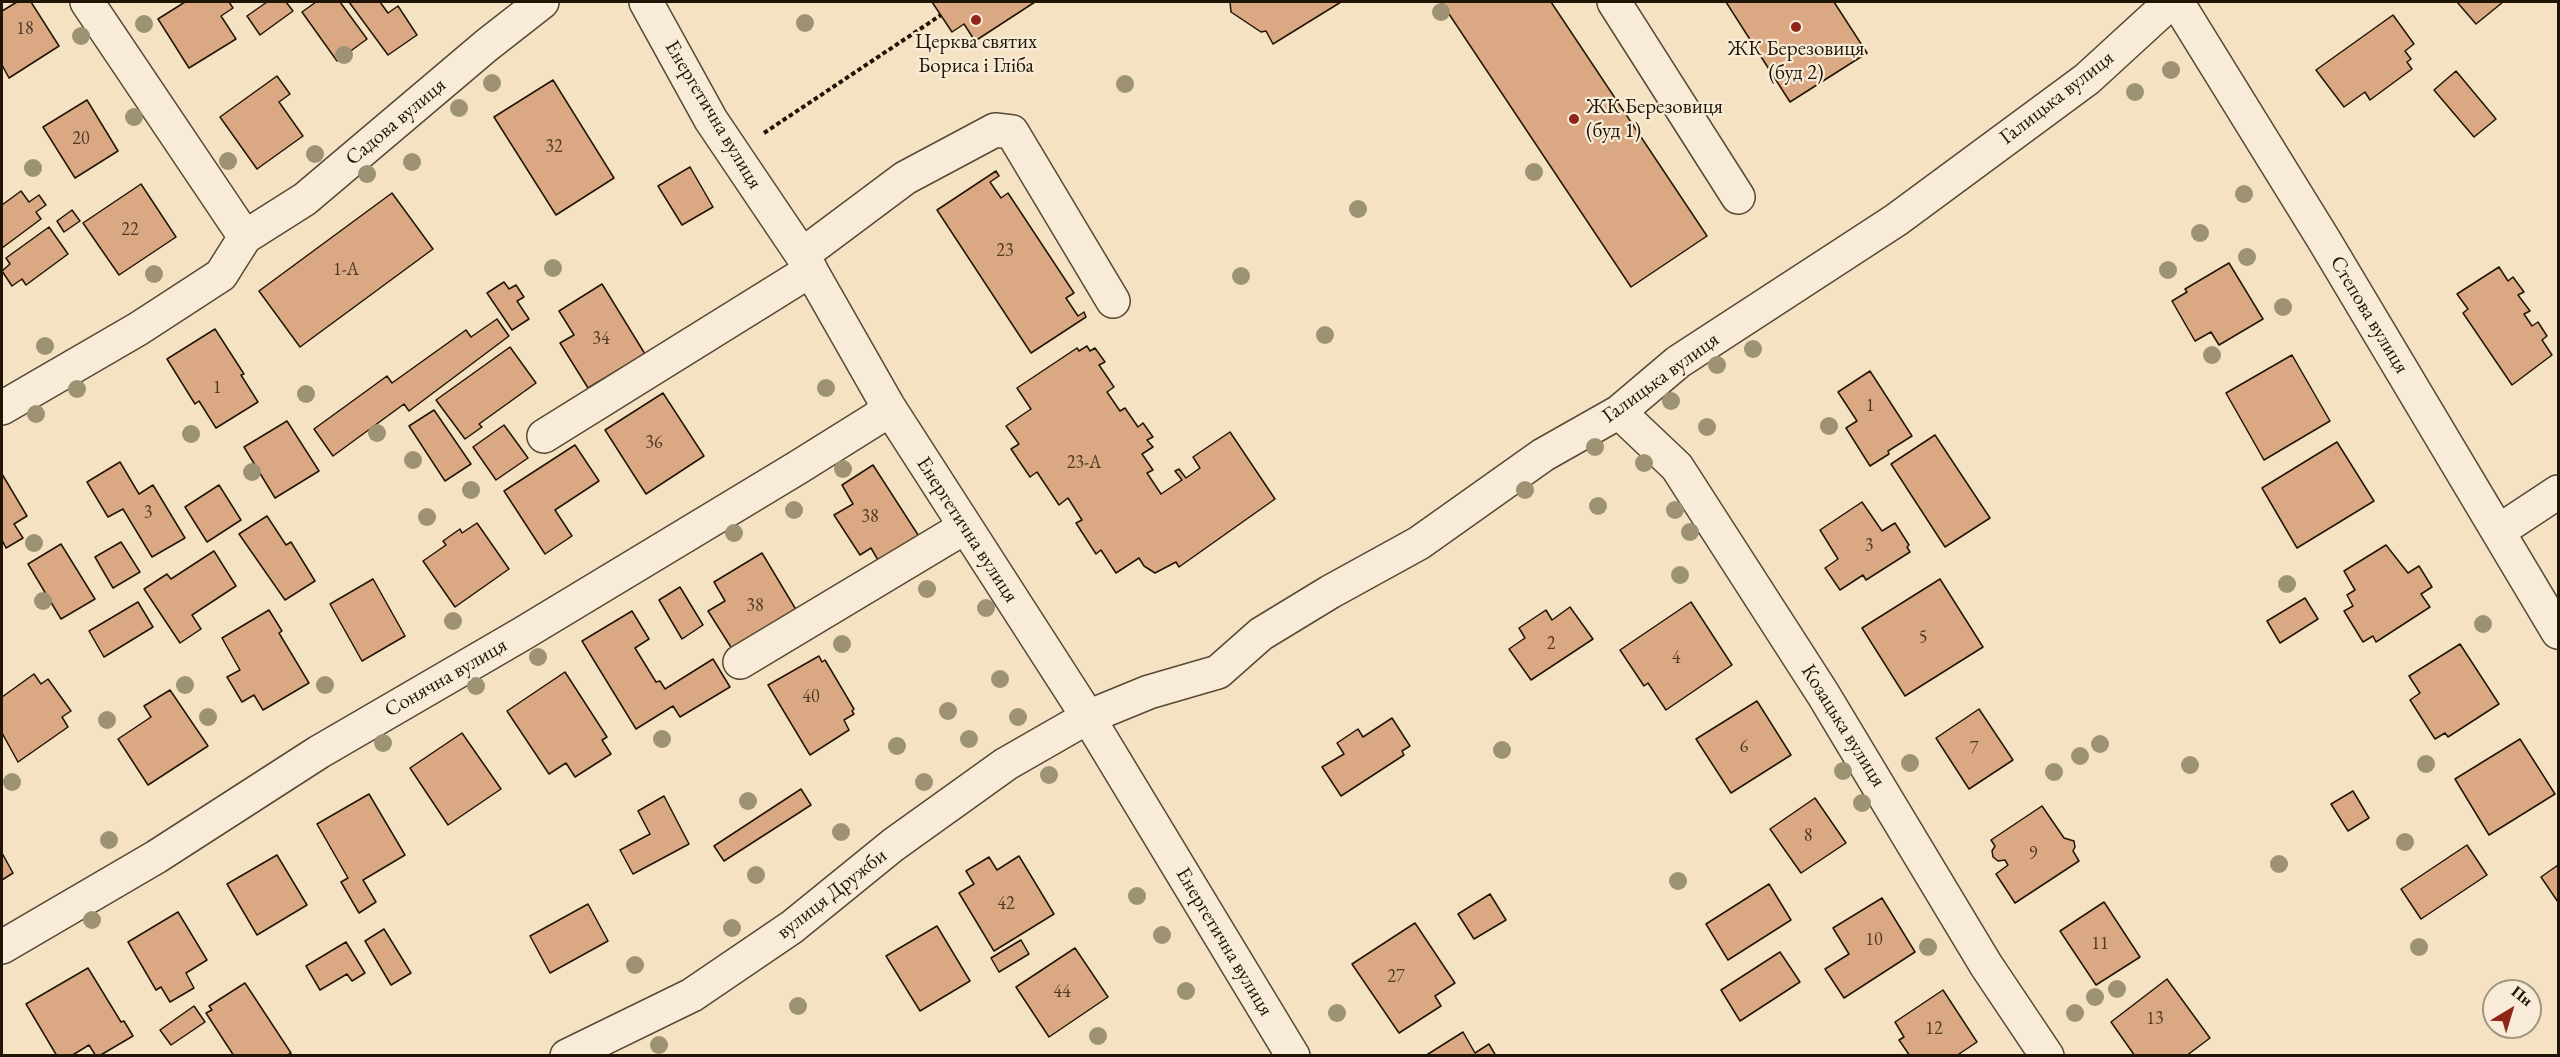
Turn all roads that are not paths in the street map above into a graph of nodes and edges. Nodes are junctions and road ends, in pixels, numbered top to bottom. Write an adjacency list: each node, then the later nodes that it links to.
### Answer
1 (87, 2): 8 (street)
2 (542, 2): 8 (street, Садова вулиця)
3 (646, 2): 9 (street, Енергетична вулиця)
4 (1614, 2): 7 (street)
5 (2171, 2): 13 (street, Галицька вулиця)
6 (2177, 2): 17 (street, Степова вулиця)
7 (1738, 197)
8 (245, 237): 12 (street, Садова вулиця)
9 (807, 262): 10 (street); 11 (street, Енергетична вулиця); 14 (street)
10 (1113, 301)
11 (888, 406): 16 (street, Енергетична вулиця); 21 (street, Сонячна вулиця)
12 (2, 408)
13 (1619, 412): 20 (street, Галицька вулиця); 24 (street, Козацька вулиця)
14 (544, 436)
15 (2559, 492): 17 (street)
16 (965, 527): 19 (street); 20 (street, Енергетична вулиця)
17 (2499, 531): 18 (street, Степова вулиця)
18 (2559, 632)
19 (740, 662)
20 (1088, 717): 22 (street, вулиця Дружби); 23 (street, Енергетична вулиця)
21 (2, 947)
22 (567, 1056)
23 (1293, 1056)
24 (2047, 1056)

